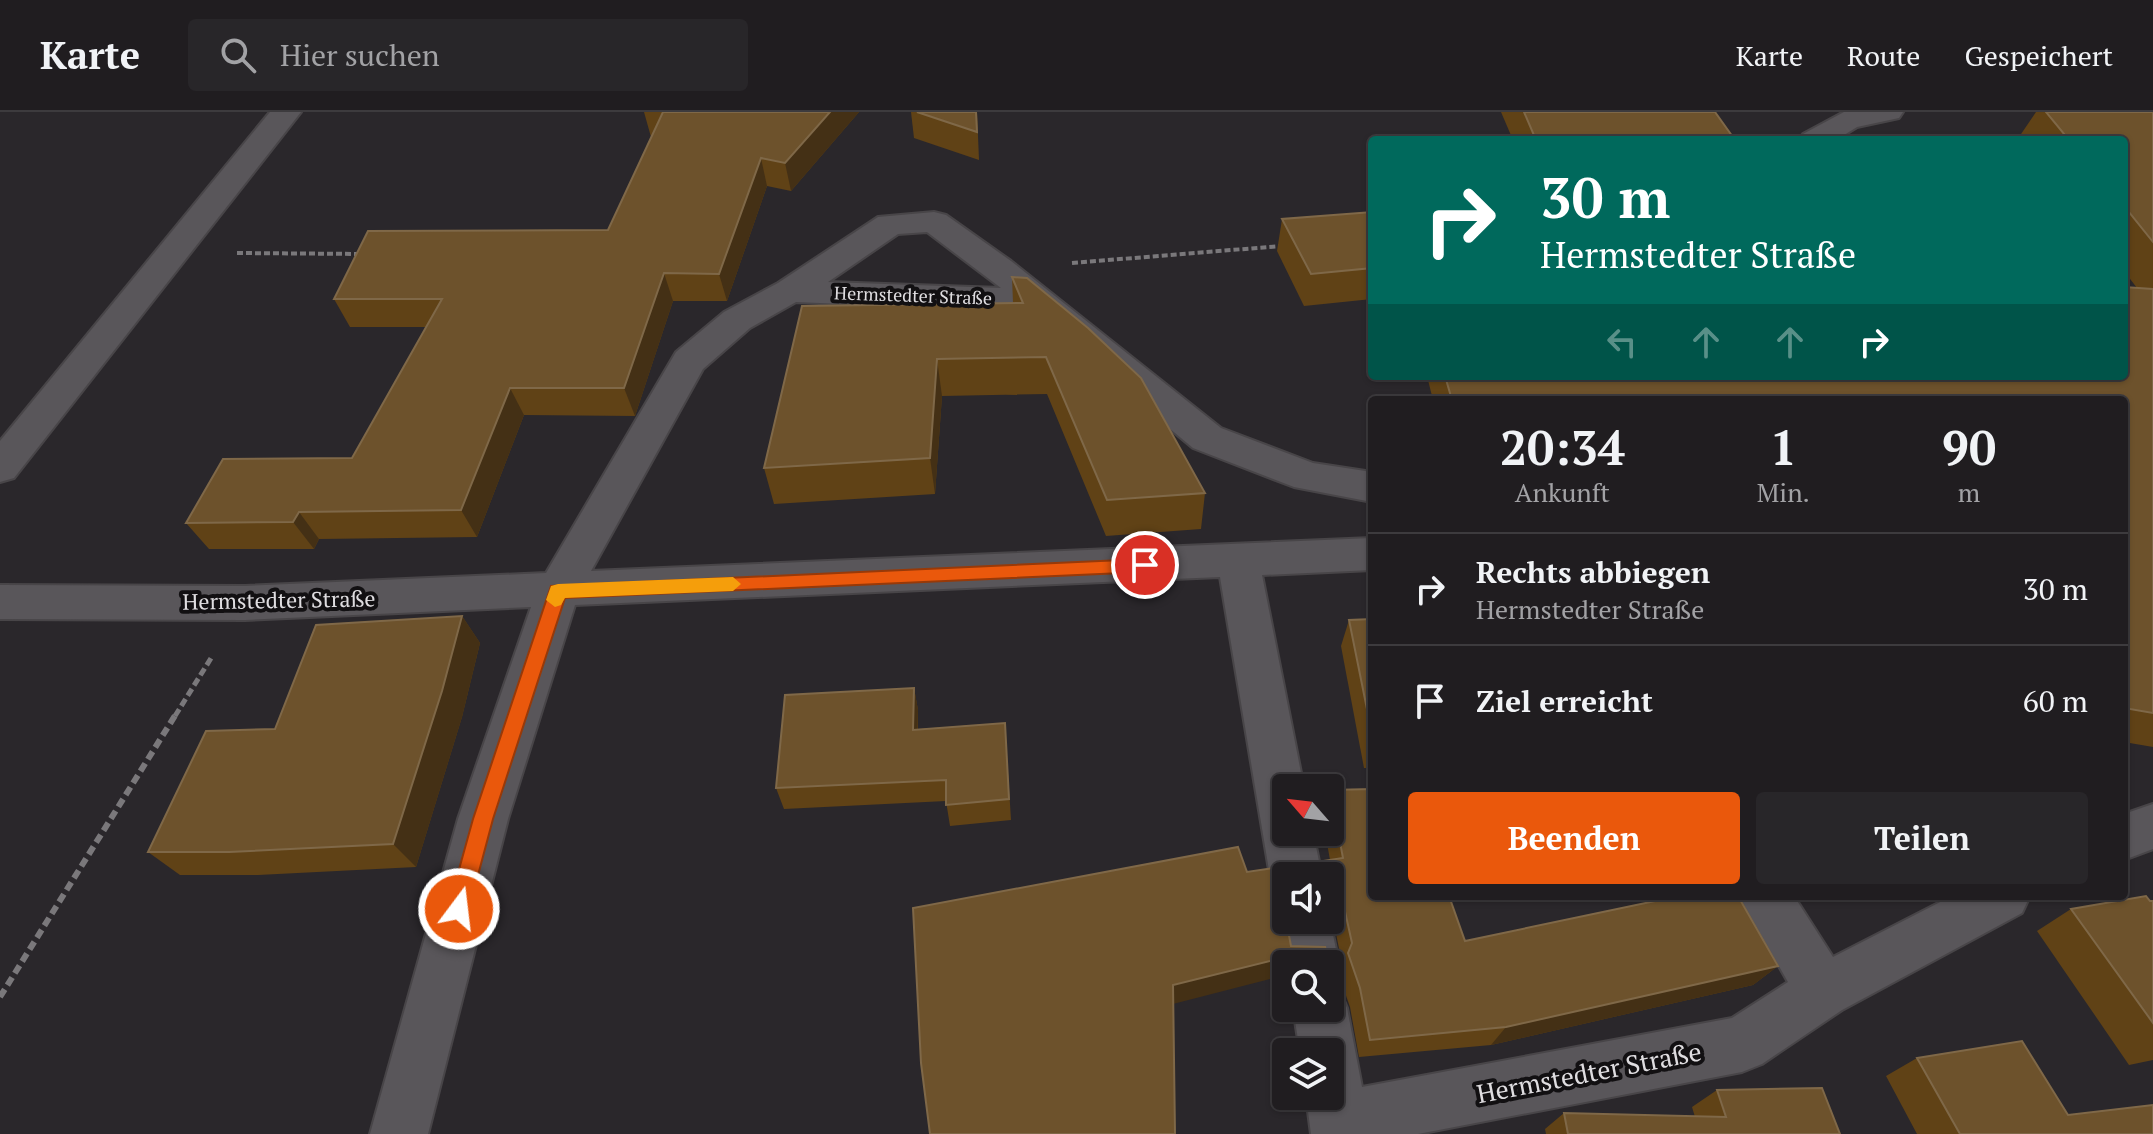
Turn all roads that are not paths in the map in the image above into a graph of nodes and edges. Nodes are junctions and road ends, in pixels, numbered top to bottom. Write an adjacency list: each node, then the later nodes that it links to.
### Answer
1 (286, 112): 6 (street)
2 (1888, 112): 3 (street)
3 (1821, 136)
4 (790, 291): 5 (street, Hermstedter Straße); 5 (street, Hermstedter Straße); 10 (street, Hermstedter Straße)
5 (1036, 301): 7 (street, Hermstedter Straße)
6 (0, 468)
7 (1368, 486)
8 (1368, 554): 9 (street, Hermstedter Straße)
9 (1238, 561): 10 (street, Hermstedter Straße); 12 (street)
10 (558, 591): 11 (street, Hermstedter Straße); 19 (street, Hermstedter Straße)
11 (0, 602)
12 (1277, 774)
13 (2153, 826): 14 (street)
14 (2128, 835)
15 (1767, 900): 17 (street)
16 (1996, 900): 17 (street, Hermstedter Straße)
17 (1823, 991): 18 (street, Hermstedter Straße)
18 (1340, 1127)
19 (399, 1134)

